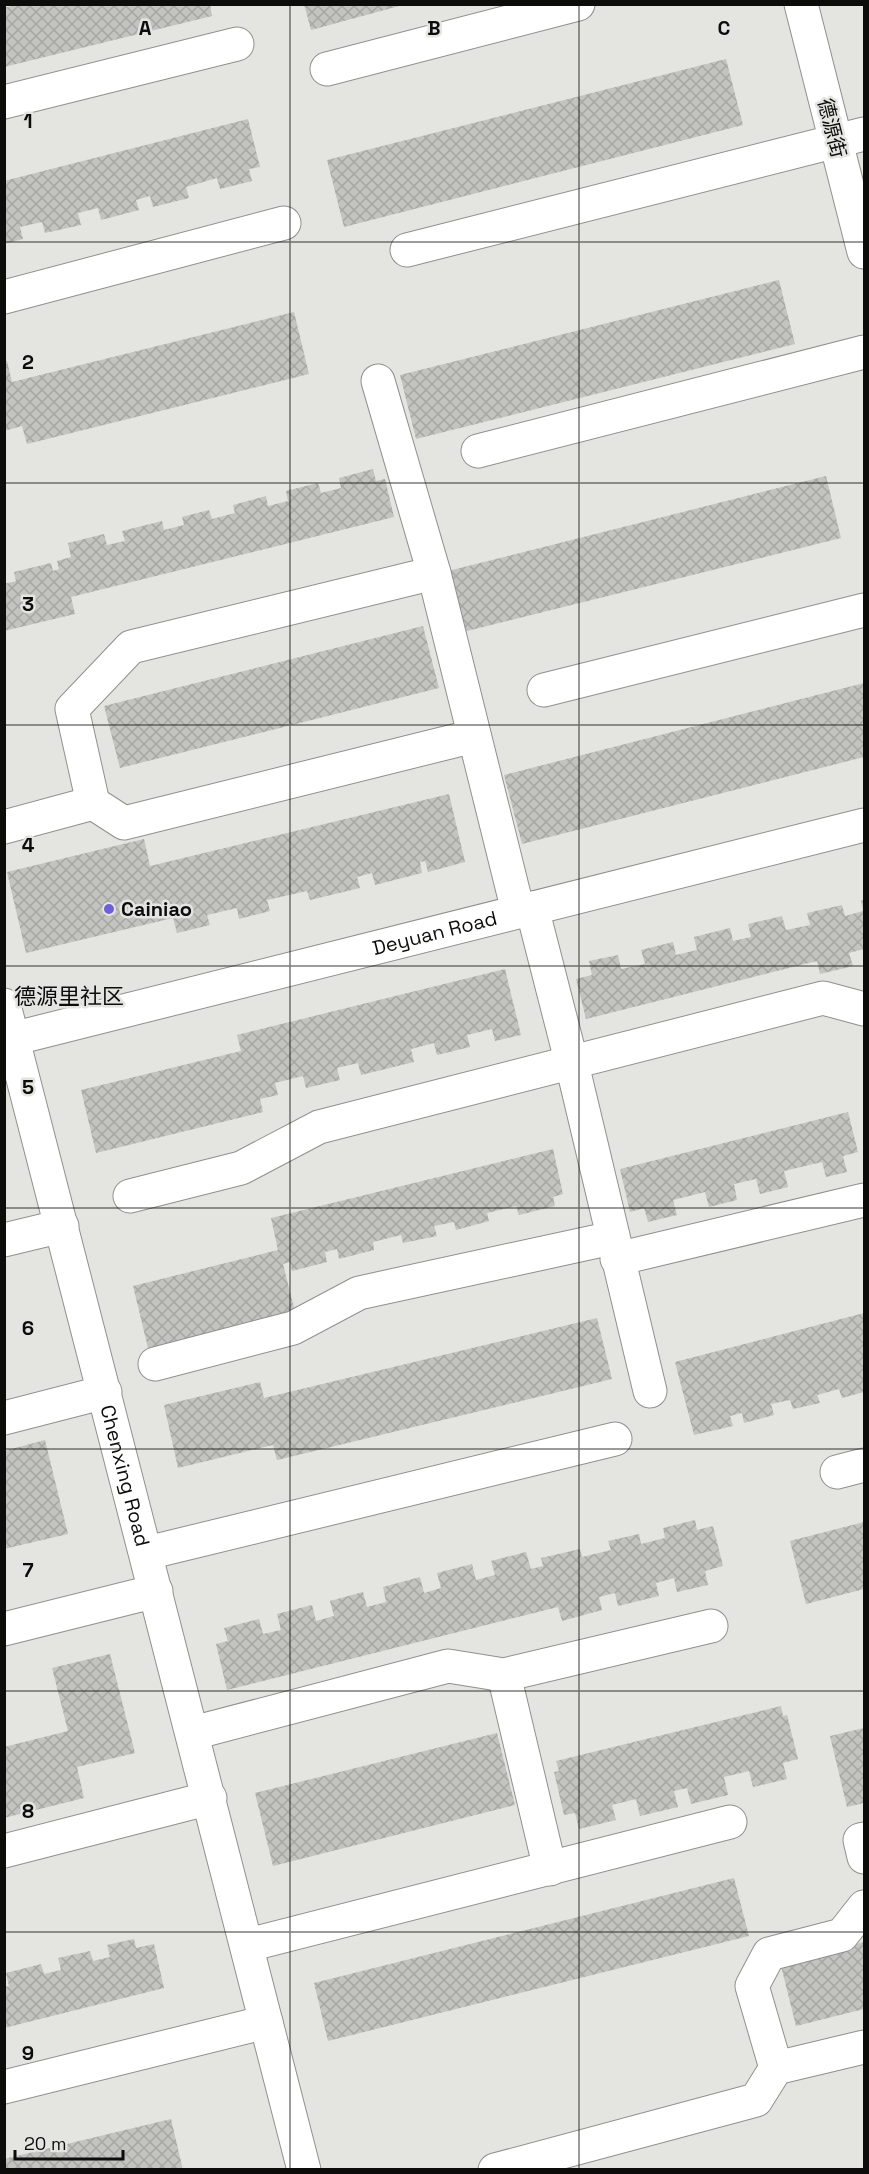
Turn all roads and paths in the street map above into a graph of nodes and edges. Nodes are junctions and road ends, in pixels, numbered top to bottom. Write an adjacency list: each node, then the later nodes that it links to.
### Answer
1 (578, 4): 4 (street)
2 (801, 4): 6 (street, 德源街)
3 (237, 44): 5 (street)
4 (327, 69)
5 (4, 102)
6 (850, 137): 8 (street); 9 (street, 德源街)
7 (284, 223): 10 (street)
8 (407, 250)
9 (864, 252)
10 (4, 297)
11 (864, 352): 13 (street)
12 (378, 381): 14 (street)
13 (478, 451)
14 (434, 573): 17 (street); 18 (street)
15 (864, 610): 16 (street)
16 (544, 690)
17 (474, 736): 18 (street); 21 (street)
18 (93, 803): 20 (street)
19 (864, 825): 21 (street, Deyuan Road)
20 (4, 827)
21 (525, 910): 24 (street, Deyuan Road); 25 (street)
22 (4, 1005): 24 (street, Chenxing Road)
23 (864, 1009): 25 (street)
24 (9, 1040): 28 (street, Chenxing Road)
25 (572, 1064): 26 (street); 30 (street)
26 (130, 1196)
27 (864, 1200): 30 (street)
28 (62, 1226): 29 (street); 33 (street, Chenxing Road)
29 (4, 1240)
30 (615, 1249): 31 (street); 32 (street)
31 (155, 1364)
32 (650, 1391)
33 (105, 1392): 34 (street); 36 (street, Chenxing Road)
34 (4, 1418)
35 (615, 1439): 36 (street)
36 (147, 1553): 37 (street, Chenxing Road)
37 (156, 1592): 39 (street); 41 (street, Chenxing Road)
38 (711, 1626): 40 (street)
39 (4, 1629)
40 (504, 1675): 41 (street); 47 (street)
41 (193, 1733): 42 (street, Chenxing Road)
42 (210, 1798): 45 (street); 49 (street, Chenxing Road)
43 (730, 1822): 47 (street)
44 (864, 1839): 46 (street)
45 (4, 1851)
46 (864, 1857)
47 (550, 1869): 49 (street)
48 (864, 1907): 52 (street)
49 (248, 1945): 50 (street, Chenxing Road)
50 (266, 2022): 53 (street); 54 (street, Chenxing Road)
51 (864, 2047): 52 (street)
52 (776, 2068): 55 (street)
53 (4, 2087)
54 (304, 2169)
55 (495, 2169)

